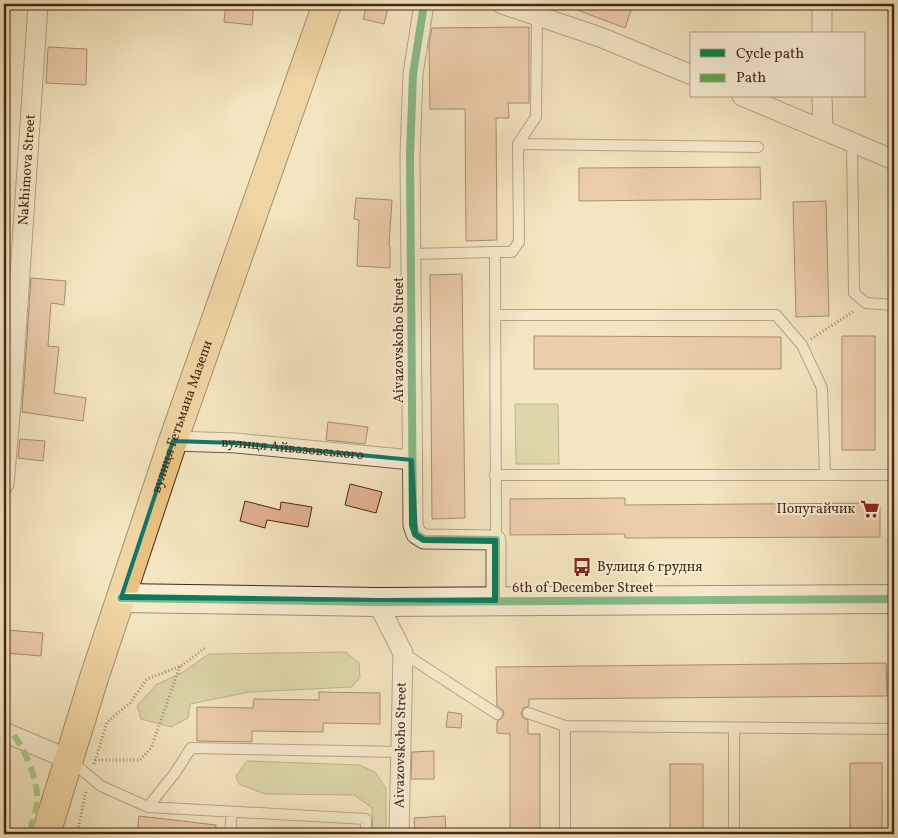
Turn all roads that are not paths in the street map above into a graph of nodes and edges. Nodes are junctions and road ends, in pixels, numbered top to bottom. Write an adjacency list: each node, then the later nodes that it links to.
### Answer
1 (38, 4): 20 (street, Nakhimova Street)
2 (327, 4): 21 (highway, вулиця Гетьмана Мазепи)
3 (424, 4): 17 (street, Aivazovskoho Street)
4 (502, 4): 6 (street)
5 (822, 4): 7 (street)
6 (537, 16): 8 (street); 13 (lane)
7 (822, 32)
8 (690, 74)
9 (747, 98): 11 (street)
10 (822, 98): 11 (street)
11 (822, 129): 12 (street)
12 (852, 142): 15 (street); 18 (lane)
13 (518, 144): 14 (lane); 16 (lane)
14 (758, 147)
15 (894, 160)
16 (495, 252): 17 (lane); 19 (lane)
17 (411, 254): 22 (street, Aivazovskoho Street)
18 (894, 305)
19 (495, 315): 23 (lane); 24 (lane)
20 (8, 392): 26 (street, Nakhimova Street)
21 (173, 442): 22 (street, вулиця Айвазовського); 28 (highway, вулиця Гетьмана Мазепи)
22 (412, 460): 27 (street, Aivazovskoho Street)
23 (495, 475): 24 (lane); 27 (lane)
24 (825, 475): 25 (lane)
25 (894, 475)
26 (4, 484)
27 (496, 540): 30 (street)
28 (121, 598): 31 (street, 6th of December Street); 40 (highway, вулиця Гетьмана Мазепи)
29 (894, 599): 30 (street, 6th of December Street)
30 (496, 601): 31 (street, 6th of December Street)
31 (377, 602): 32 (street, Aivazovskoho Street)
32 (403, 653): 34 (lane); 39 (street, Aivazovskoho Street)
33 (528, 713): 35 (lane)
34 (497, 714)
35 (566, 726): 36 (lane); 47 (lane)
36 (734, 728): 37 (lane); 48 (lane)
37 (894, 729)
38 (4, 732): 40 (street)
39 (401, 752): 41 (lane); 46 (street, Aivazovskoho Street)
40 (78, 767): 41 (lane); 43 (highway, вулиця Гетьмана Мазепи)
41 (148, 807): 42 (lane)
42 (232, 813): 44 (lane); 45 (lane)
43 (46, 834)
44 (230, 834)
45 (366, 834)
46 (399, 834)
47 (565, 834)
48 (734, 834)

